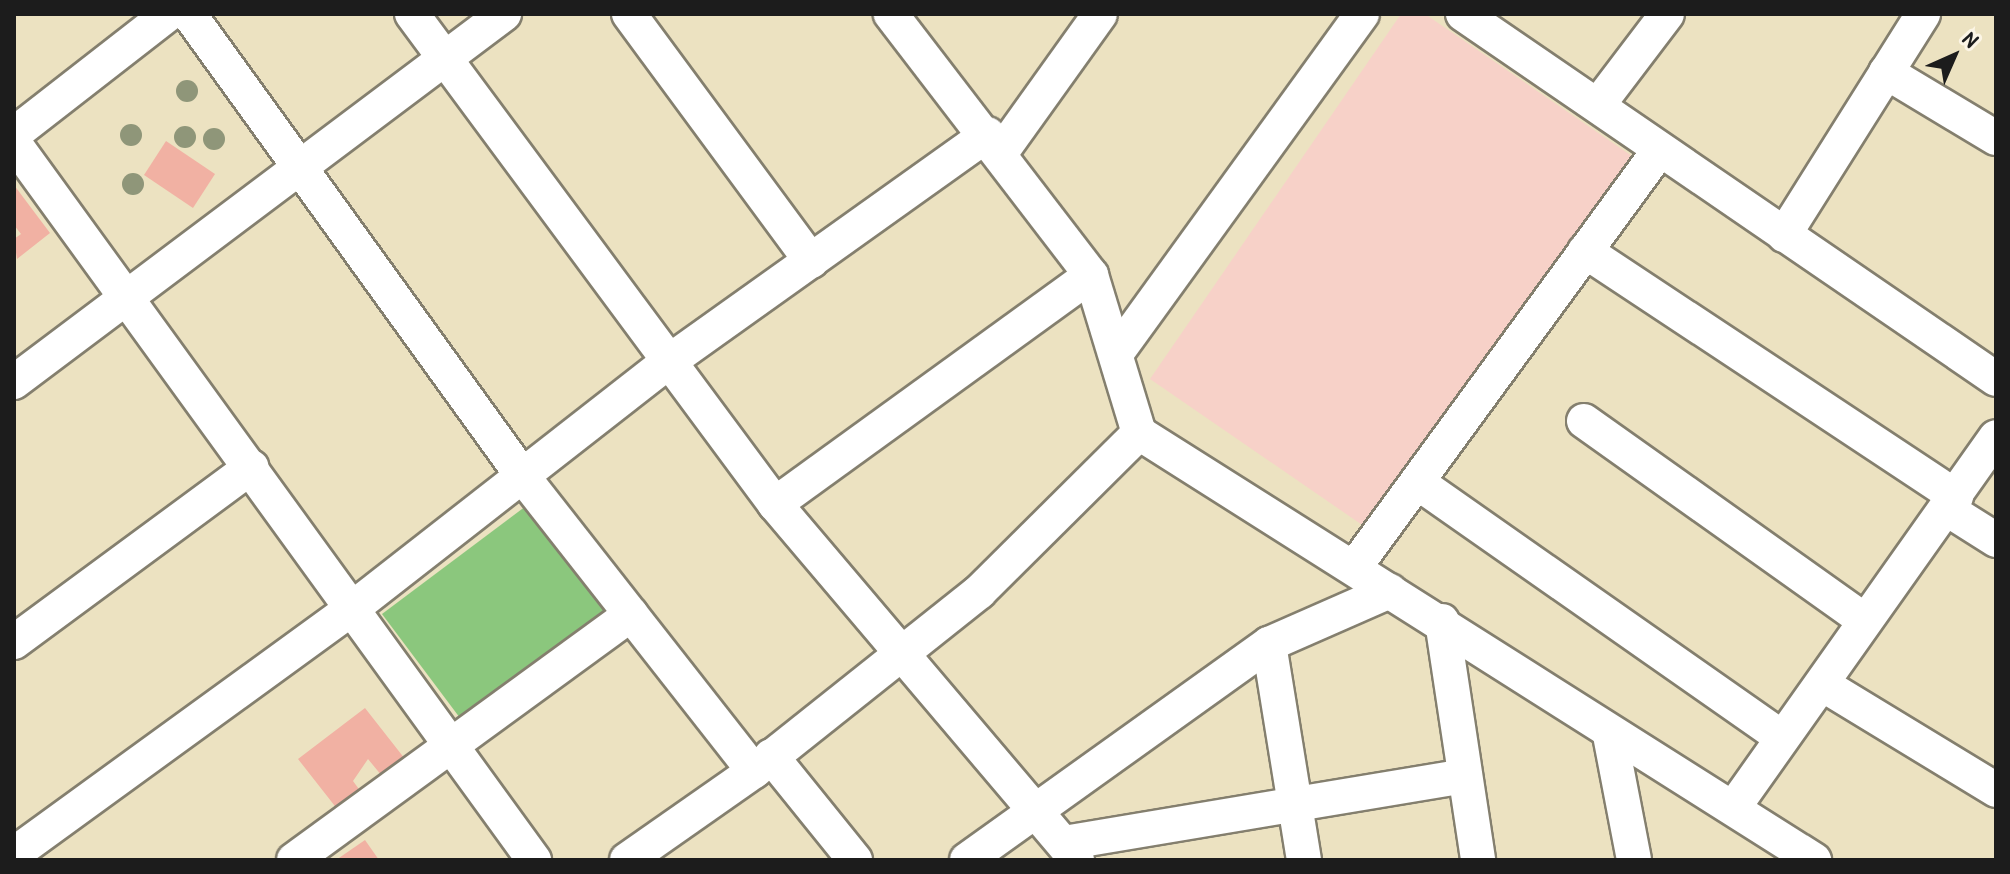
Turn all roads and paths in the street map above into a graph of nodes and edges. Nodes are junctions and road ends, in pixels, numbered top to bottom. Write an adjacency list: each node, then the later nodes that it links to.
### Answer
1 (168, 14): 15 (street)
2 (189, 14): 20 (street)
3 (412, 14): 12 (street)
4 (504, 14): 12 (street)
5 (629, 14): 23 (street)
6 (891, 14): 17 (street)
7 (1100, 14): 17 (street)
8 (1362, 14): 26 (street)
9 (1463, 14): 14 (street)
10 (1667, 14): 14 (street)
11 (1923, 14): 13 (street)
12 (446, 58): 20 (street); 27 (street)
13 (1886, 72): 16 (street); 21 (street)
14 (1598, 105): 19 (street)
15 (14, 134)
16 (1996, 138)
17 (995, 142): 23 (street); 24 (street)
18 (14, 143): 25 (street)
19 (1658, 152): 21 (street); 22 (street)
20 (304, 164): 25 (street); 34 (street)
21 (1784, 235): 28 (street)
22 (1585, 251): 35 (street); 36 (street)
23 (811, 261): 27 (street)
24 (1091, 275): 26 (street); 37 (street)
25 (127, 291): 29 (street); 33 (street)
26 (1118, 351): 31 (street)
27 (667, 363): 34 (street); 37 (street)
28 (1996, 379)
29 (14, 382)
30 (1584, 421): 43 (street)
31 (1139, 433): 39 (street); 47 (street)
32 (1996, 437): 36 (street)
33 (251, 467): 41 (street); 45 (street)
34 (524, 478): 41 (street); 42 (street)
35 (1417, 482): 39 (street); 50 (street)
36 (1951, 503): 38 (street); 43 (street)
37 (775, 504): 47 (street)
38 (1996, 540)
39 (1354, 568): 40 (street)
40 (1390, 591): 44 (street); 46 (street)
41 (353, 608): 51 (street); 59 (street)
42 (631, 614): 51 (street); 52 (street)
43 (1863, 619): 48 (street)
44 (1442, 621): 49 (street); 53 (street)
45 (14, 642)
46 (1269, 644): 55 (street); 57 (street)
47 (901, 653): 52 (street); 57 (street)
48 (1822, 684): 50 (street); 54 (street)
49 (1610, 735): 56 (street); 67 (street)
50 (1781, 737): 56 (street)
51 (456, 745): 60 (street); 61 (street)
52 (762, 764): 62 (street); 63 (street)
53 (1463, 776): 55 (street); 66 (street)
54 (1996, 790)
55 (1293, 805): 58 (street); 65 (street)
56 (1734, 807): 68 (street)
57 (1035, 808): 58 (street); 64 (street)
58 (1071, 851)
59 (14, 854)
60 (294, 860)
61 (534, 860)
62 (627, 860)
63 (855, 860)
64 (967, 860)
65 (1304, 860)
66 (1478, 860)
67 (1634, 860)
68 (1814, 860)

